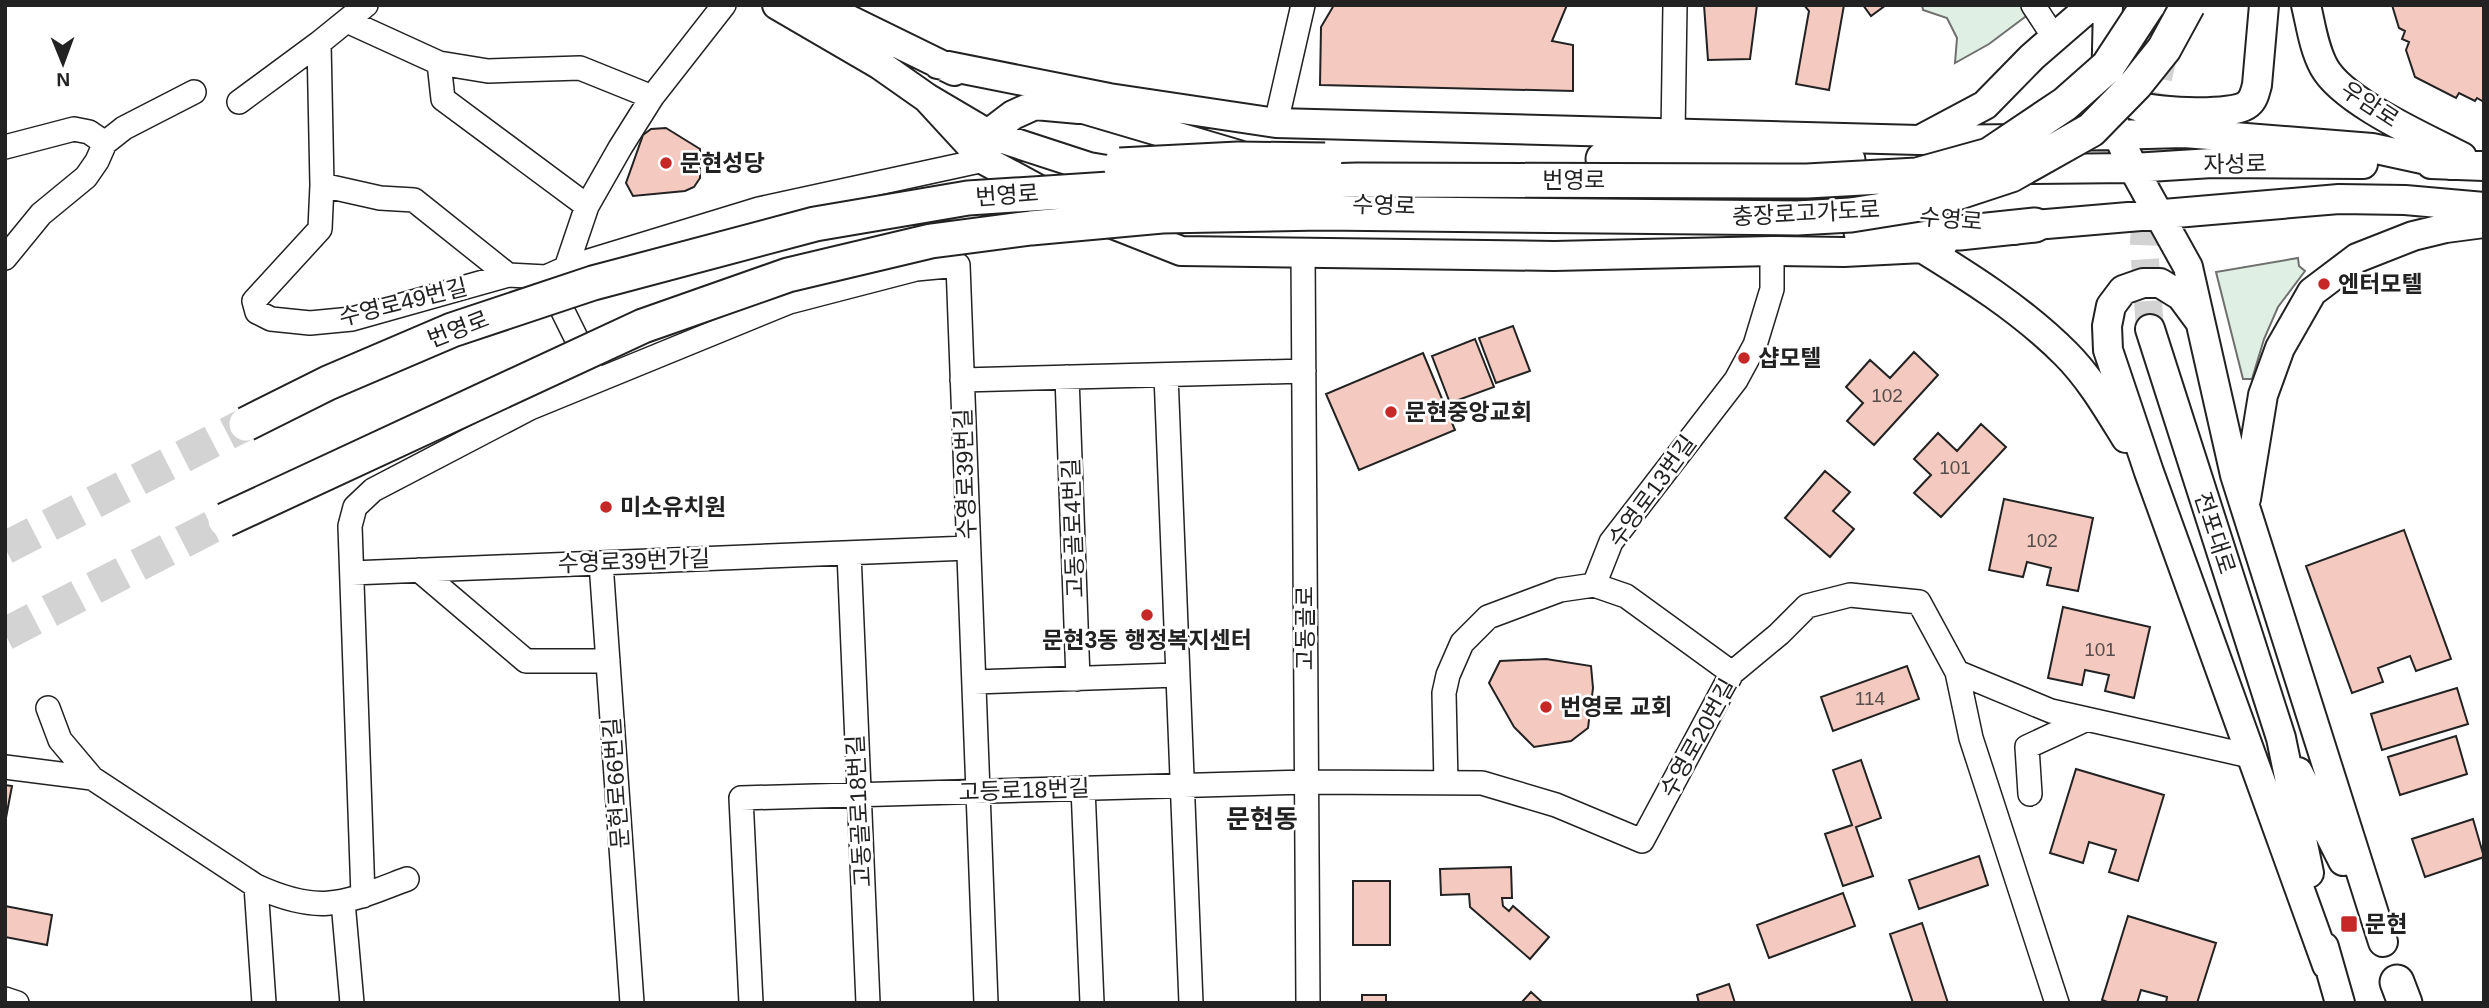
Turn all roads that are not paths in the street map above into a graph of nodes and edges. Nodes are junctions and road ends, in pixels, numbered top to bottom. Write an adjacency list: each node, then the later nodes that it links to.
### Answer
1 (366, 5): 13 (street)
2 (724, 5): 20 (street)
3 (777, 5): 29 (main road)
4 (819, 5): 17 (main road, 수영로)
5 (1303, 5): 23 (street)
6 (1675, 5): 25 (street)
7 (2033, 5): 14 (street)
8 (2092, 5): 14 (main road)
9 (2108, 5): 18 (main road)
10 (2264, 5): 18 (main road)
11 (2306, 5): 31 (main road, 우암로)
12 (2171, 10): 34 (highway, 충장로고가도로, bridge); 40 (highway, 충장로고가도로, bridge)
13 (347, 21): 15 (street); 16 (street)
14 (2054, 37): 26 (main road)
15 (319, 43): 21 (street); 35 (street)
16 (439, 63): 20 (street); 37 (street)
17 (938, 64): 22 (main road, 수영로); 23 (main road, 수영로)
18 (2106, 79): 24 (main road)
19 (194, 92): 27 (street)
20 (652, 97): 37 (street)
21 (239, 102)
22 (1084, 109): 29 (main road); 33 (main road, 수영로)
23 (1276, 123): 25 (main road, 수영로)
24 (2117, 133): 26 (main road, 수영로); 31 (main road, 수영로); 32 (main road)
25 (1674, 134): 26 (main road, 수영로)
26 (1919, 140): 30 (main road)
27 (105, 143): 28 (street); 47 (street)
28 (5, 147)
29 (986, 147): 42 (main road, 수영로); 46 (main road); 48 (street)
30 (1848, 160): 33 (main road); 36 (highway, bridge)
31 (2470, 165): 32 (main road, 자성로)
32 (2133, 168): 33 (main road, 자성로); 39 (main road)
33 (2021, 169)
34 (1807, 181): 36 (highway, 번영로, bridge)
35 (322, 185): 49 (street, 수영로49번길); 49 (street, 수영로49번길)
36 (968, 198): 57 (highway, 번영로, bridge)
37 (587, 206): 48 (street)
38 (2484, 206): 39 (main road, 자성로)
39 (2160, 214): 42 (main road, 수영로); 50 (main road)
40 (1514, 216): 44 (highway, 번영로, bridge)
41 (2484, 223): 59 (main road)
42 (2035, 226): 43 (highway)
43 (1910, 240): 44 (highway, bridge); 45 (main road); 58 (main road)
44 (931, 241): 60 (highway, 번영로, bridge)
45 (1772, 251): 46 (main road); 66 (street, 수영로13번길)
46 (1303, 253): 52 (street, 고동골로)
47 (5, 258)
48 (556, 273): 49 (street, 수영로49번길); 55 (street)
49 (508, 275)
50 (2202, 324): 58 (main road); 59 (main road)
51 (2150, 328): 75 (main road, 전포대로)
52 (1304, 371): 53 (street); 79 (street, 고동골로)
53 (1166, 375): 54 (street); 70 (street)
54 (1067, 377): 56 (street); 71 (street, 고동골로4번길)
55 (597, 380): 56 (street, 수영로39번길); 65 (street)
56 (962, 380): 61 (street, 수영로39번길)
57 (246, 424)
58 (2148, 472): 76 (main road)
59 (2245, 509): 89 (main road)
60 (225, 520)
61 (968, 548): 62 (street, 수영로39번가길); 72 (street, 수영로39번길)
62 (849, 553): 63 (street, 수영로39번가길); 84 (street, 고동골로18번길)
63 (601, 563): 64 (street, 수영로39번가길); 67 (street, 문현로66번길)
64 (419, 570): 65 (street, 수영로39번가길); 67 (street)
65 (352, 573): 88 (street)
66 (1594, 585): 69 (street); 80 (street)
67 (608, 661): 96 (street, 문현로66번길)
68 (1957, 672): 69 (street, 수영로20번길); 74 (street); 103 (street)
69 (1732, 673): 80 (street, 수영로20번길)
70 (1177, 675): 71 (street); 81 (street)
71 (1078, 679): 72 (street)
72 (974, 682): 83 (street, 수영로39번길)
73 (48, 708): 78 (street)
74 (2087, 719): 76 (street); 85 (street)
75 (2281, 738): 89 (main road, 전포대로); 90 (main road, 전포대로)
76 (2250, 756): 90 (main road)
77 (5, 767): 78 (street)
78 (92, 778): 87 (street)
79 (1307, 782): 80 (street, 수영로20번길); 81 (street, 고등로18번길); 102 (street, 고동골로)
80 (1447, 783)
81 (1184, 786): 82 (street, 고등로18번길); 101 (street)
82 (1083, 788): 83 (street, 고등로18번길); 100 (street)
83 (978, 791): 84 (street, 고등로18번길); 99 (street, 수영로39번길)
84 (858, 794): 97 (street, 고등로18번길); 98 (street, 고동골로18번길)
85 (2030, 794)
86 (407, 879): 88 (street)
87 (256, 886): 88 (street); 94 (street)
88 (353, 899): 95 (street)
89 (2383, 942): 91 (main road, 전포대로)
90 (2327, 965): 104 (main road, 전포대로)
91 (2403, 998)
92 (5, 999): 93 (street)
93 (17, 1003)
94 (264, 1003)
95 (352, 1003)
96 (632, 1003)
97 (751, 1003)
98 (868, 1003)
99 (986, 1003)
100 (1092, 1003)
101 (1191, 1003)
102 (1308, 1003)
103 (2057, 1003)
104 (2340, 1003)

